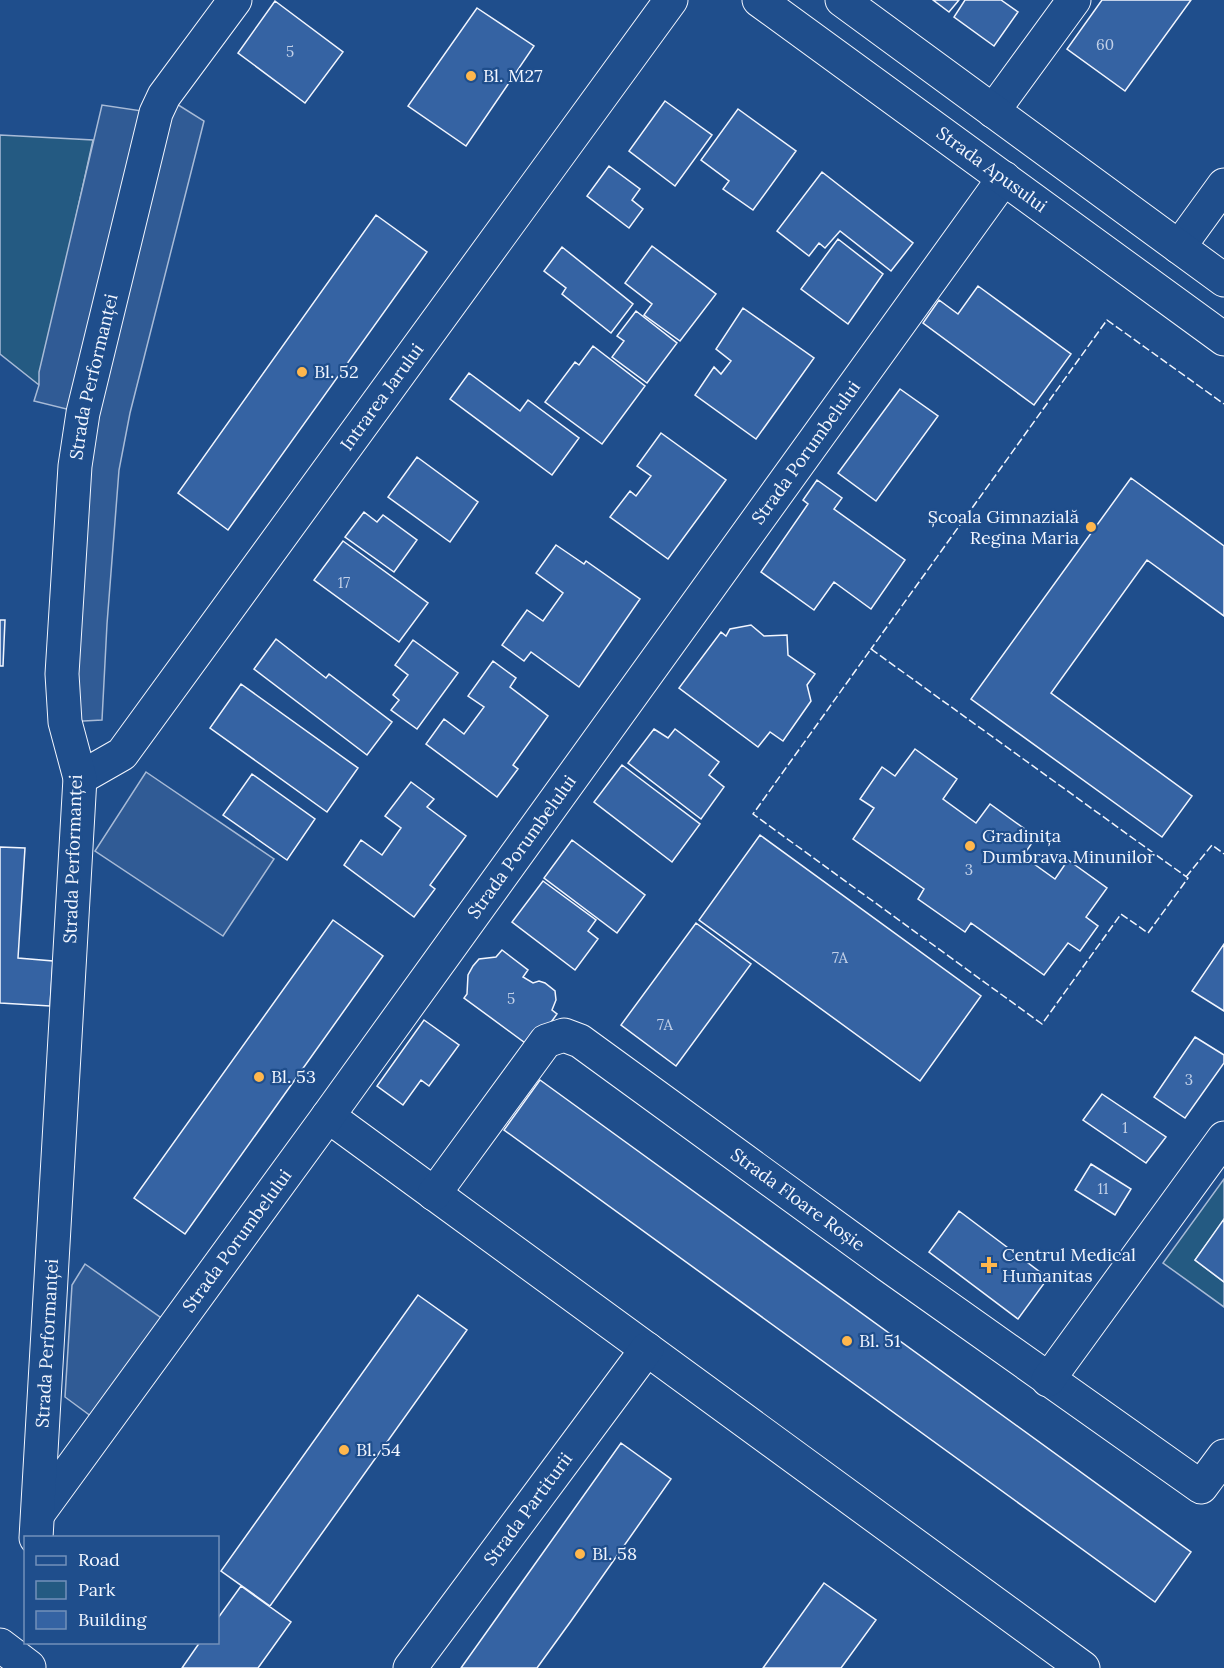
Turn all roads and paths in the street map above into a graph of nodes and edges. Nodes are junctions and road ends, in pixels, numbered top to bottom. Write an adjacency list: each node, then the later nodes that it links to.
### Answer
1 (235, 0): 14 (street, Strada Performanței)
2 (671, 0): 14 (street, Intrarea Jarului)
3 (759, 0): 7 (street, Strada Apusului)
4 (842, 0): 6 (street)
5 (1074, 0): 6 (street)
6 (993, 111): 7 (street); 10 (street)
7 (965, 150): 8 (street, Strada Apusului)
8 (1004, 178): 12 (street, Strada Apusului); 15 (street, Strada Porumbelului)
9 (1224, 185): 10 (street)
10 (1179, 247): 11 (street); 12 (street)
11 (1224, 280)
12 (1151, 285): 13 (street, Strada Apusului)
13 (1224, 339)
14 (80, 777): 21 (street, Strada Performanței)
15 (328, 1116): 17 (street); 21 (street, Strada Porumbelului)
16 (1224, 1138): 19 (street)
17 (434, 1194): 18 (street); 19 (street, Strada Floare Roșie)
18 (647, 1349): 24 (street, Strada Partiturii); 25 (street)
19 (1048, 1380): 20 (street, Strada Floare Roșie)
20 (1224, 1456)
21 (37, 1526)
22 (0, 1645): 23 (street)
23 (29, 1659)
24 (410, 1668)
25 (1083, 1668)

